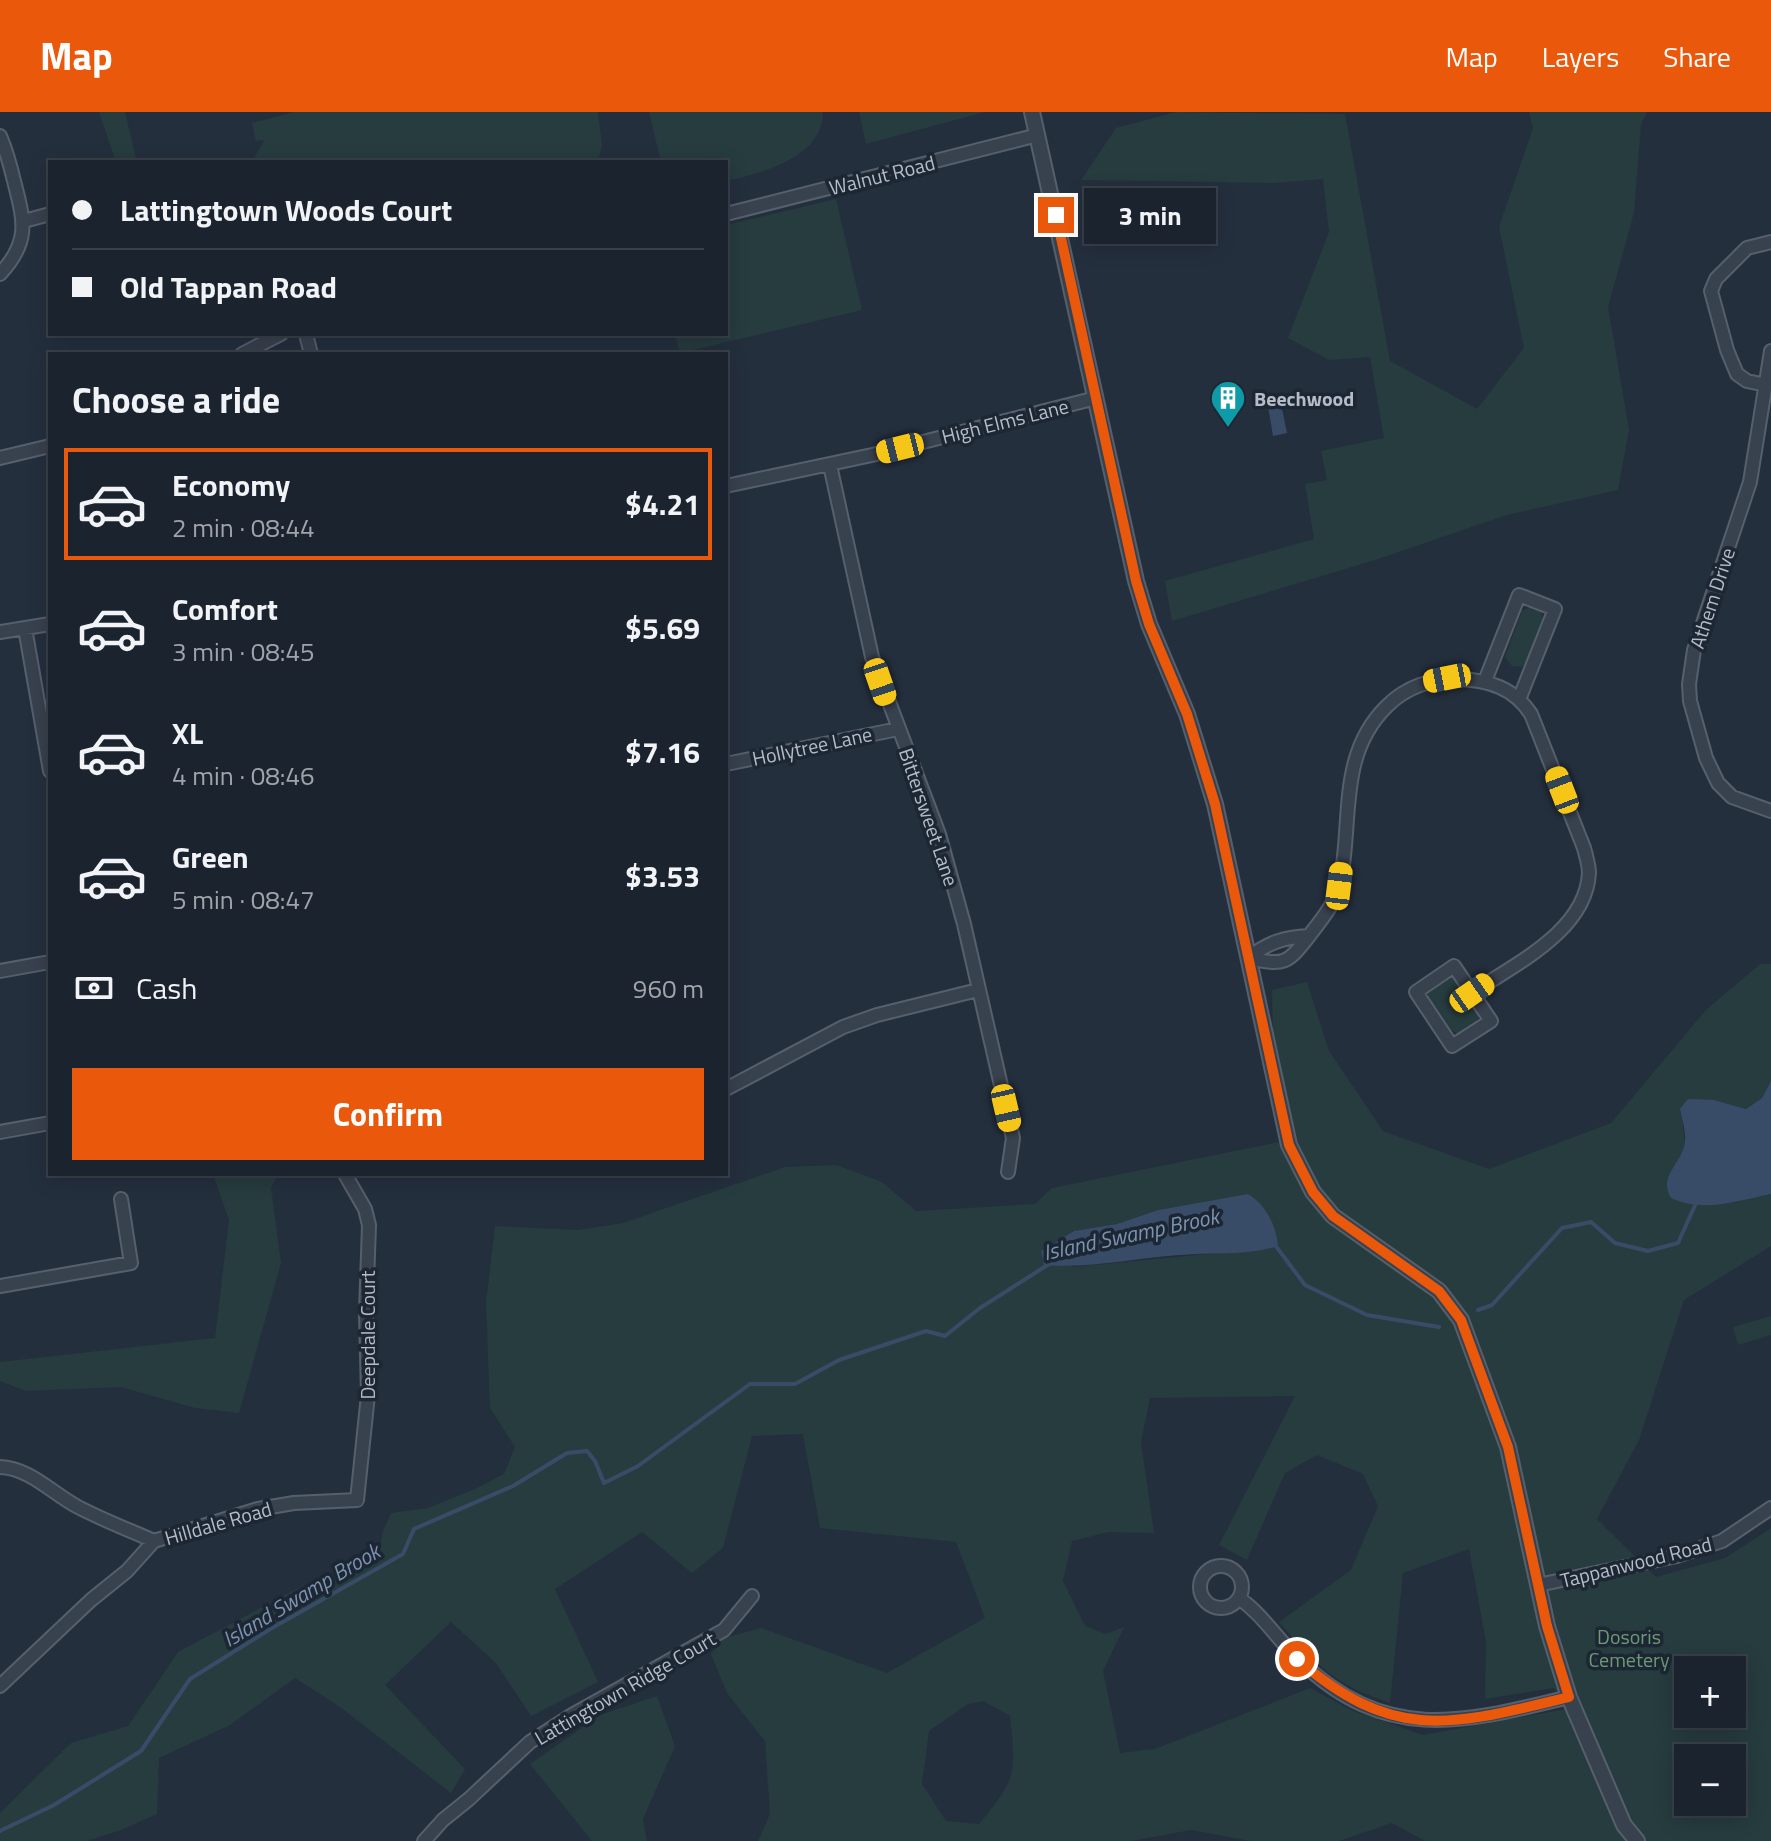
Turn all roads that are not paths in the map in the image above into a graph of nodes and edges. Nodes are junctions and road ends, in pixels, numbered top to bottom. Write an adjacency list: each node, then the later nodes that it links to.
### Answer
1 (1032, 112): 2 (street)
2 (1038, 135): 4 (street, Walnut Road); 13 (street)
3 (0, 136): 6 (street)
4 (728, 213)
5 (48, 215): 6 (street)
6 (24, 221): 8 (street)
7 (1771, 242): 12 (street)
8 (0, 274)
9 (277, 336): 11 (street)
10 (1771, 351): 12 (street, Athem Drive)
11 (246, 352)
12 (1766, 385): 26 (street, Athem Drive)
13 (1096, 398): 16 (street, High Elms Lane); 28 (street)
14 (48, 446): 15 (street)
15 (0, 458)
16 (830, 465): 17 (street, High Elms Lane); 23 (street, Bittersweet Lane)
17 (728, 486)
18 (48, 624): 19 (street)
19 (25, 628): 20 (street); 24 (street)
20 (0, 632)
21 (1485, 681): 22 (street); 22 (street); 27 (street)
22 (1520, 697): 32 (street)
23 (898, 729): 25 (street, Hollytree Lane); 31 (street, Bittersweet Lane)
24 (48, 760)
25 (728, 764)
26 (1771, 811)
27 (1309, 936): 28 (street); 28 (street)
28 (1248, 958): 44 (street)
29 (48, 962): 30 (street)
30 (0, 971)
31 (978, 990): 33 (street); 36 (street, Bittersweet Lane)
32 (1472, 993): 32 (street)
33 (728, 1088)
34 (48, 1123): 35 (street)
35 (0, 1132)
36 (1008, 1172)
37 (346, 1176): 41 (street, Deepdale Court)
38 (121, 1199): 39 (street)
39 (0, 1286)
40 (0, 1467): 43 (street, Hilldale Road)
41 (357, 1500): 43 (street, Hilldale Road)
42 (1771, 1508): 44 (street, Tappanwood Road)
43 (154, 1541): 47 (street)
44 (1538, 1585): 48 (street)
45 (752, 1596): 49 (street, Lattingtown Ridge Court)
46 (1239, 1598): 48 (street)
47 (0, 1686)
48 (1569, 1697): 50 (street)
49 (424, 1841)
50 (1637, 1841)

